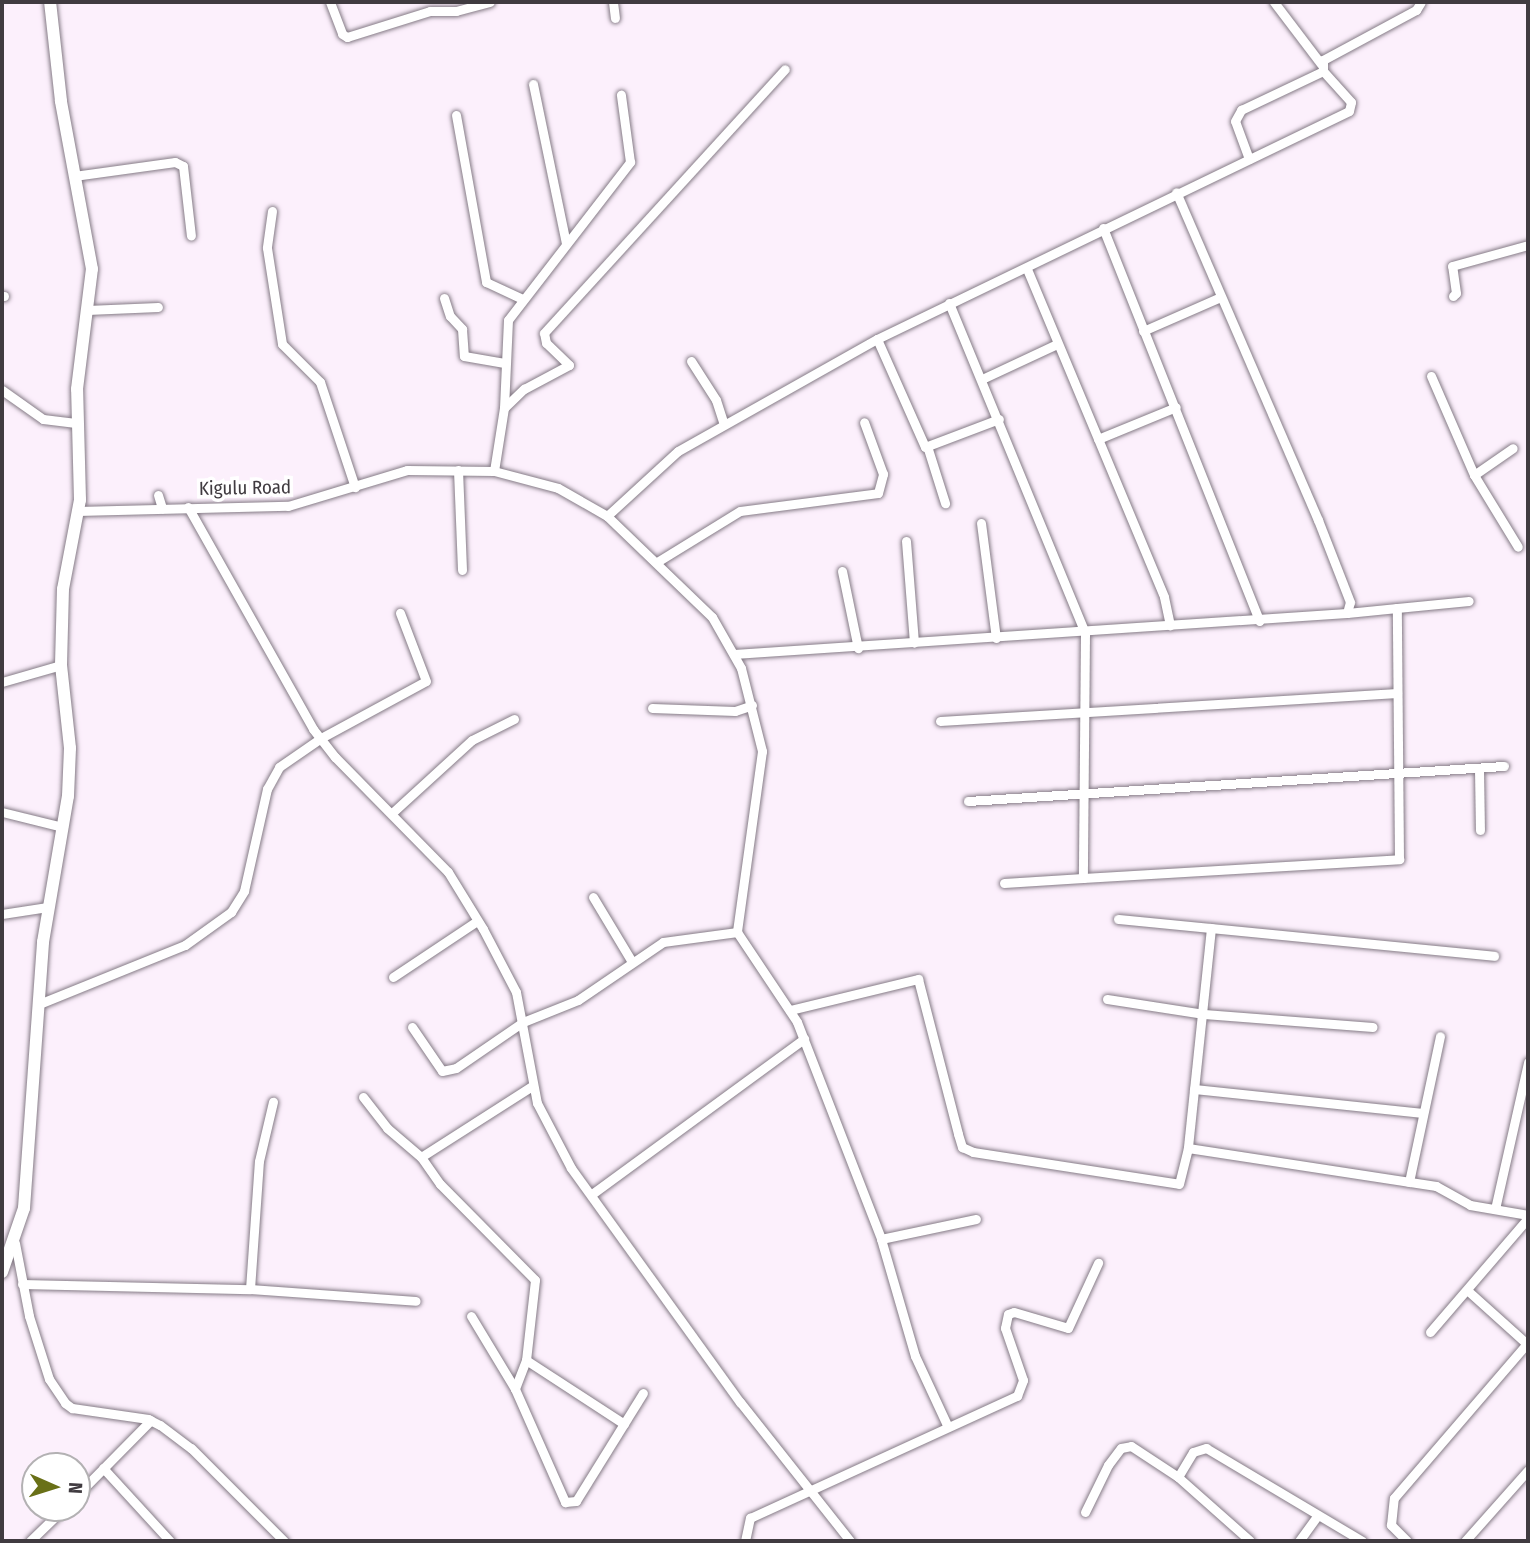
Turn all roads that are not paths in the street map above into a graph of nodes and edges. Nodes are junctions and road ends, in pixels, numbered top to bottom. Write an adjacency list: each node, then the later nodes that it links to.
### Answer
1 (50, 2): 14 (street)
2 (330, 2): 3 (street)
3 (490, 2)
4 (613, 2): 7 (street)
5 (1274, 2): 8 (street)
6 (1420, 2): 8 (street)
7 (615, 18)
8 (1322, 67): 13 (street); 13 (street)
9 (785, 69): 38 (street)
10 (533, 84): 19 (street)
11 (621, 95): 19 (street)
12 (456, 115): 25 (street)
13 (1249, 159): 15 (street)
14 (74, 176): 18 (street); 28 (street)
15 (1176, 192): 17 (street); 23 (street)
16 (272, 211): 49 (street)
17 (1103, 228): 21 (street); 29 (street)
18 (191, 236)
19 (566, 243): 25 (street)
20 (1528, 245): 22 (street)
21 (1027, 269): 26 (street); 31 (street)
22 (1452, 296)
23 (1222, 297): 29 (street); 65 (street)
24 (444, 298): 33 (street)
25 (522, 299): 33 (street)
26 (949, 303): 30 (street); 35 (street)
27 (158, 307): 28 (street)
28 (87, 310): 41 (street)
29 (1143, 331): 37 (street)
30 (877, 339): 42 (street); 45 (street)
31 (1057, 344): 35 (street); 43 (street)
32 (691, 361): 42 (street)
33 (503, 363): 38 (street)
34 (1431, 376): 48 (street)
35 (982, 379): 39 (street)
36 (2, 390): 41 (street)
37 (1177, 407): 43 (street); 66 (street)
38 (504, 408): 47 (street)
39 (999, 419): 45 (street); 68 (street)
40 (864, 422): 59 (street)
41 (78, 423): 54 (street)
42 (724, 424): 55 (street)
43 (1098, 439): 67 (street)
44 (1513, 448): 48 (street)
45 (928, 449): 51 (street)
46 (458, 470): 47 (street, Kigulu Road); 49 (street, Kigulu Road); 60 (street)
47 (494, 471): 55 (street, Kigulu Road)
48 (1474, 475): 58 (street)
49 (355, 487): 52 (street, Kigulu Road)
50 (158, 495): 53 (street)
51 (945, 503)
52 (188, 507): 53 (street, Kigulu Road); 81 (street)
53 (162, 508): 54 (street, Kigulu Road)
54 (77, 511): 73 (street)
55 (607, 516): 59 (street, Kigulu Road)
56 (981, 523): 69 (street)
57 (906, 541): 70 (street)
58 (1518, 547)
59 (657, 562): 72 (street, Kigulu Road)
60 (463, 570)
61 (842, 571): 71 (street)
62 (1468, 601): 63 (street)
63 (1397, 608): 65 (street); 75 (street)
64 (400, 612): 81 (street)
65 (1347, 613): 66 (street)
66 (1259, 621): 67 (street)
67 (1170, 625): 68 (street)
68 (1086, 633): 69 (street); 78 (street)
69 (996, 638): 70 (street)
70 (914, 643): 71 (street)
71 (858, 648): 72 (street)
72 (734, 654): 76 (street, Kigulu Road)
73 (61, 665): 74 (street); 89 (street)
74 (2, 682)
75 (1397, 693): 78 (street); 84 (street)
76 (752, 705): 77 (street); 99 (street, Kigulu Road)
77 (652, 708)
78 (1088, 714): 80 (street); 85 (street)
79 (514, 719): 88 (street)
80 (940, 721)
81 (321, 738): 88 (street); 104 (street)
82 (1504, 766): 83 (street)
83 (1479, 769): 84 (street); 90 (street)
84 (1398, 775): 85 (street); 91 (street)
85 (1087, 796): 86 (street); 91 (street)
86 (968, 801)
87 (2, 812): 89 (street)
88 (392, 813): 97 (street)
89 (63, 827): 94 (street)
90 (1480, 830)
91 (1083, 878): 92 (street)
92 (1004, 883)
93 (593, 897): 101 (street)
94 (47, 907): 95 (street); 104 (street)
95 (2, 914)
96 (1118, 919): 98 (street)
97 (477, 921): 102 (street); 107 (street)
98 (1211, 928): 100 (street); 106 (street)
99 (737, 932): 101 (street); 105 (street)
100 (1494, 956)
101 (632, 962): 107 (street)
102 (393, 977)
103 (1107, 999): 106 (street)
104 (39, 1004): 126 (street)
105 (790, 1010): 111 (street); 118 (street)
106 (1204, 1014): 109 (street); 114 (street)
107 (523, 1022): 108 (street); 113 (street)
108 (412, 1027)
109 (1372, 1027)
110 (1440, 1036): 117 (street)
111 (804, 1039): 121 (street); 125 (street)
112 (1528, 1062): 122 (street)
113 (532, 1086): 119 (street); 121 (street)
114 (1194, 1089): 117 (street); 118 (street)
115 (363, 1097): 119 (street)
116 (273, 1102): 131 (street)
117 (1422, 1113): 120 (street)
118 (1188, 1148): 120 (street)
119 (421, 1157): 137 (street)
120 (1409, 1182): 122 (street)
121 (592, 1194): 147 (street)
122 (1495, 1209): 123 (street)
123 (1528, 1217): 132 (street)
124 (976, 1219): 125 (street)
125 (881, 1239): 142 (street)
126 (15, 1243): 127 (street); 130 (street)
127 (5, 1257): 129 (street)
128 (1098, 1263): 142 (street)
129 (2, 1272)
130 (22, 1284): 131 (street); 140 (street)
131 (250, 1289): 133 (street)
132 (1467, 1290): 135 (street); 136 (street)
133 (416, 1301)
134 (471, 1316): 138 (street)
135 (1430, 1332)
136 (1527, 1343): 159 (street)
137 (526, 1360): 138 (street); 141 (street)
138 (515, 1389): 141 (street)
139 (643, 1393): 141 (street)
140 (151, 1420): 143 (street); 153 (street)
141 (624, 1424)
142 (948, 1427): 147 (street)
143 (103, 1468): 146 (street); 152 (street)
144 (1528, 1470): 160 (street)
145 (1178, 1477): 148 (street); 149 (street); 156 (street)
146 (91, 1480)
147 (809, 1488): 154 (street); 155 (street)
148 (1085, 1512)
149 (1317, 1516): 157 (street); 158 (street)
150 (50, 1522): 151 (street)
151 (30, 1541)
152 (170, 1541)
153 (284, 1541)
154 (746, 1541)
155 (850, 1541)
156 (1250, 1541)
157 (1299, 1541)
158 (1362, 1541)
159 (1407, 1541)
160 (1465, 1541)

